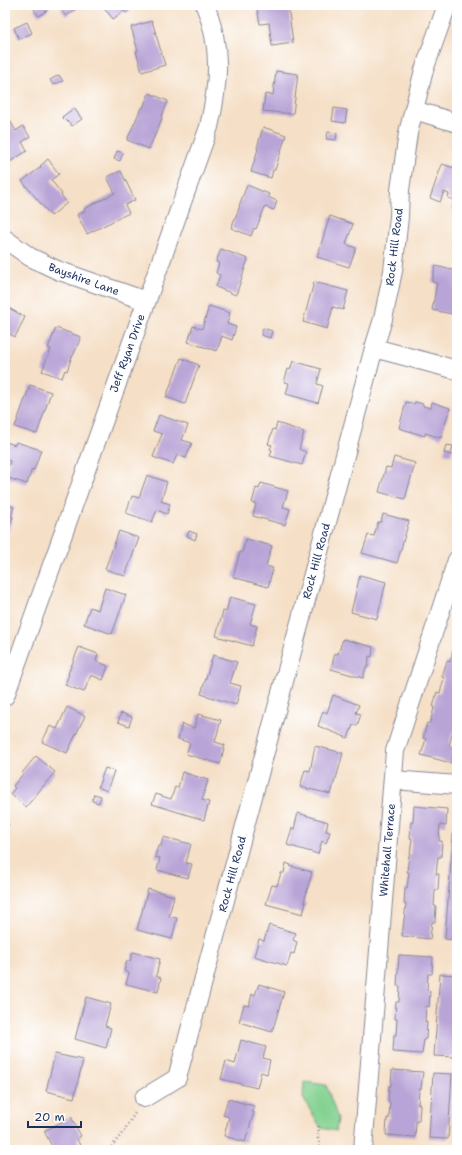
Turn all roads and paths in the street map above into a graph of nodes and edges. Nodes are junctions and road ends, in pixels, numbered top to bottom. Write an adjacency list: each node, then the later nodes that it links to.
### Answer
1 (205, 5): 6 (street, Jeff Ryan Drive)
2 (447, 5): 3 (street, Rock Hill Road)
3 (414, 110): 4 (street); 7 (street, Rock Hill Road)
4 (457, 123)
5 (5, 239): 6 (street, Bayshire Lane)
6 (146, 301): 10 (street, Jeff Ryan Drive)
7 (374, 348): 8 (street); 13 (street, Rock Hill Road)
8 (457, 370)
9 (457, 560): 11 (street, Whitehall Terrace)
10 (5, 696)
11 (393, 780): 12 (street); 17 (street, Whitehall Terrace)
12 (457, 785)
13 (144, 1098): 15 (path)
14 (319, 1126): 16 (path)
15 (109, 1150)
16 (321, 1150)
17 (363, 1150)

